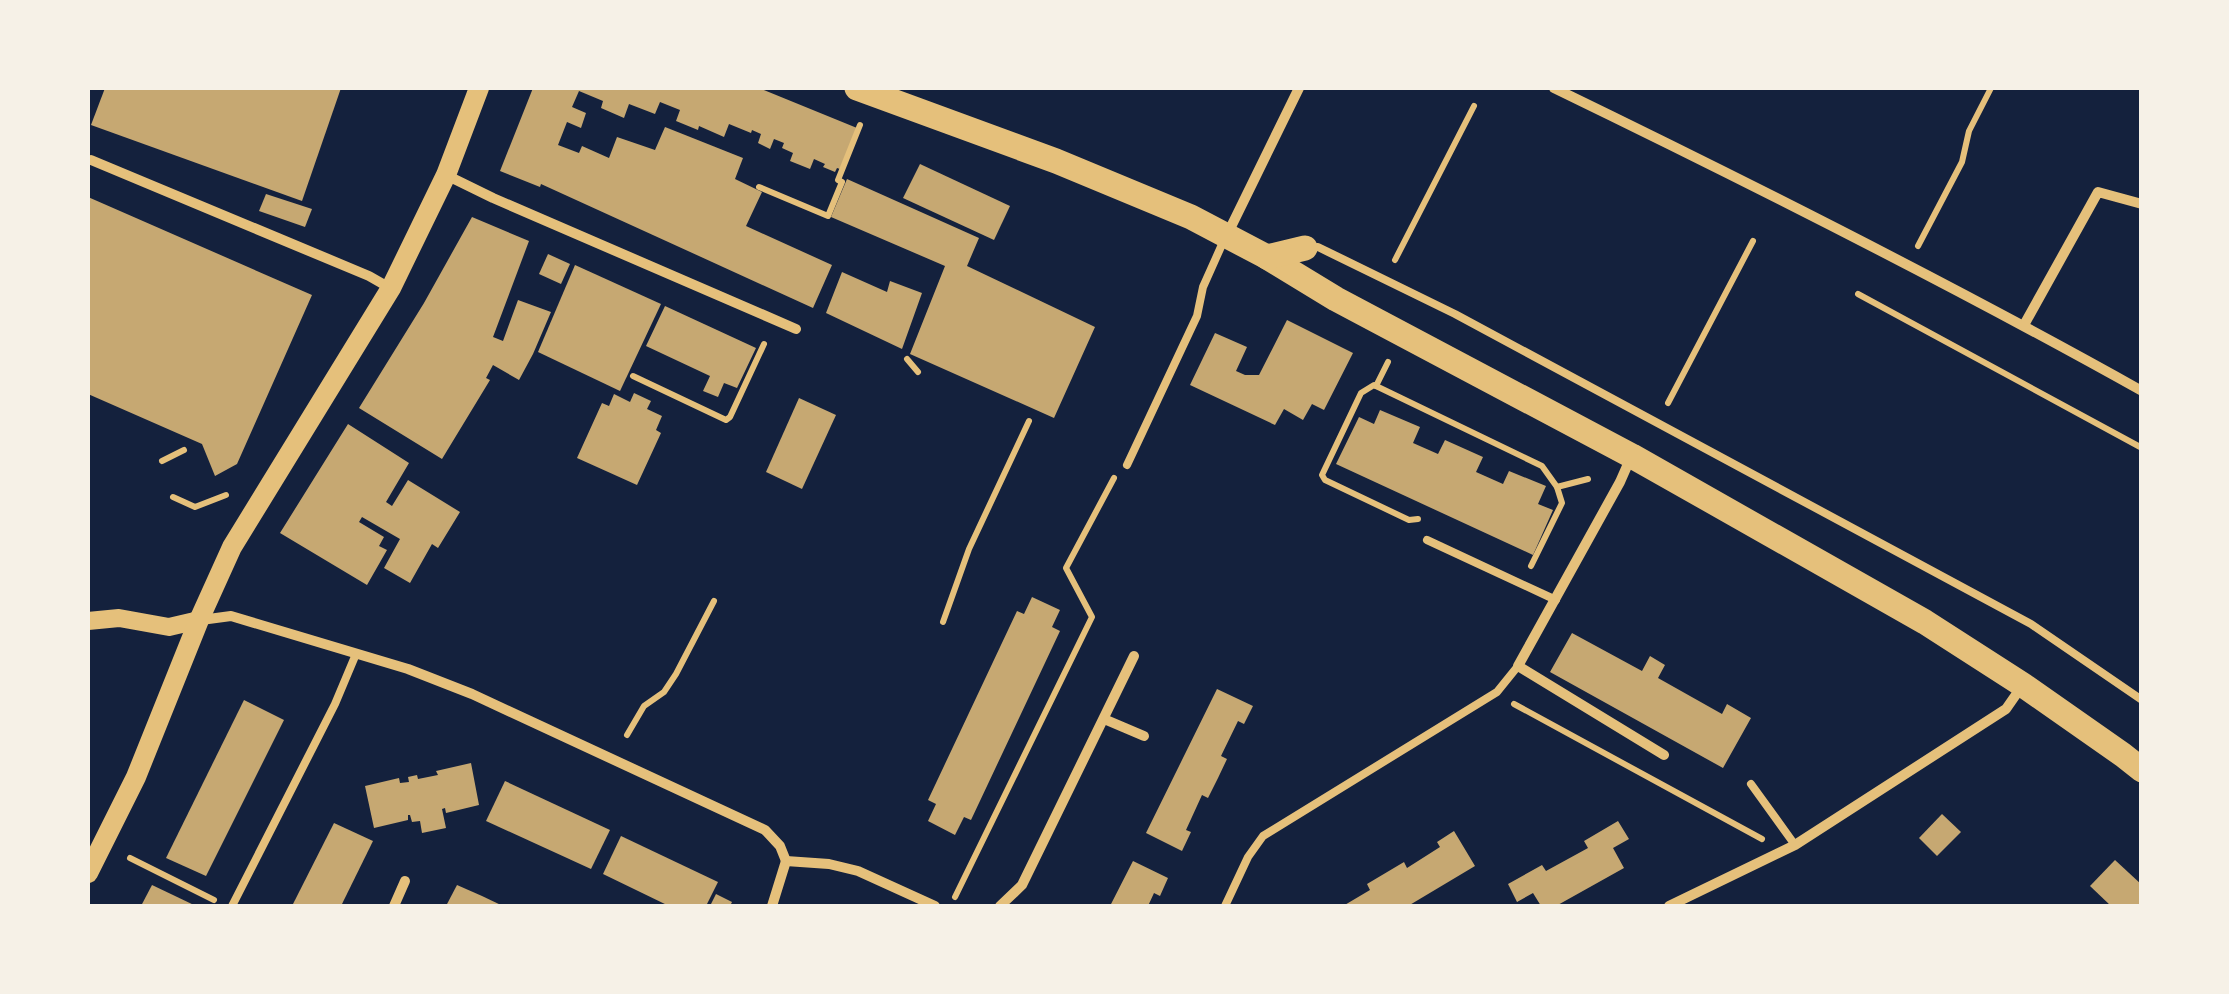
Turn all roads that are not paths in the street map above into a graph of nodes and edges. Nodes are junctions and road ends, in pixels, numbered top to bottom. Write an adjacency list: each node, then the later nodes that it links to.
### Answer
1 (479, 88): 6 (main road)
2 (857, 88): 8 (main road)
3 (1300, 88): 8 (street)
4 (1554, 88): 12 (street)
5 (91, 160): 11 (street)
6 (446, 175): 11 (main road); 13 (street)
7 (2142, 204): 12 (street)
8 (1226, 236): 10 (main road); 16 (lane)
9 (1305, 248): 10 (main road); 25 (lane)
10 (1267, 256): 15 (main road)
11 (391, 288): 19 (main road)
12 (2024, 325): 14 (street)
13 (796, 329)
14 (2142, 391)
15 (1632, 456): 18 (street); 24 (main road)
16 (1124, 464)
17 (1427, 540): 18 (lane)
18 (1556, 600): 23 (street)
19 (199, 620): 20 (street); 21 (street); 33 (main road)
20 (88, 621)
21 (356, 654): 32 (street); 35 (lane)
22 (1134, 656): 26 (street)
23 (1518, 666): 28 (street); 40 (lane)
24 (2022, 685): 29 (main road); 31 (street)
25 (2142, 700)
26 (1104, 719): 27 (street); 39 (street)
27 (1144, 736)
28 (1664, 754)
29 (2142, 770)
30 (1751, 784): 31 (lane)
31 (1794, 845): 41 (street)
32 (786, 860): 37 (street); 38 (street)
33 (88, 874)
34 (405, 881): 36 (street)
35 (230, 906)
36 (394, 906)
37 (772, 906)
38 (935, 906)
39 (1000, 906)
40 (1226, 906)
41 (1669, 906)

